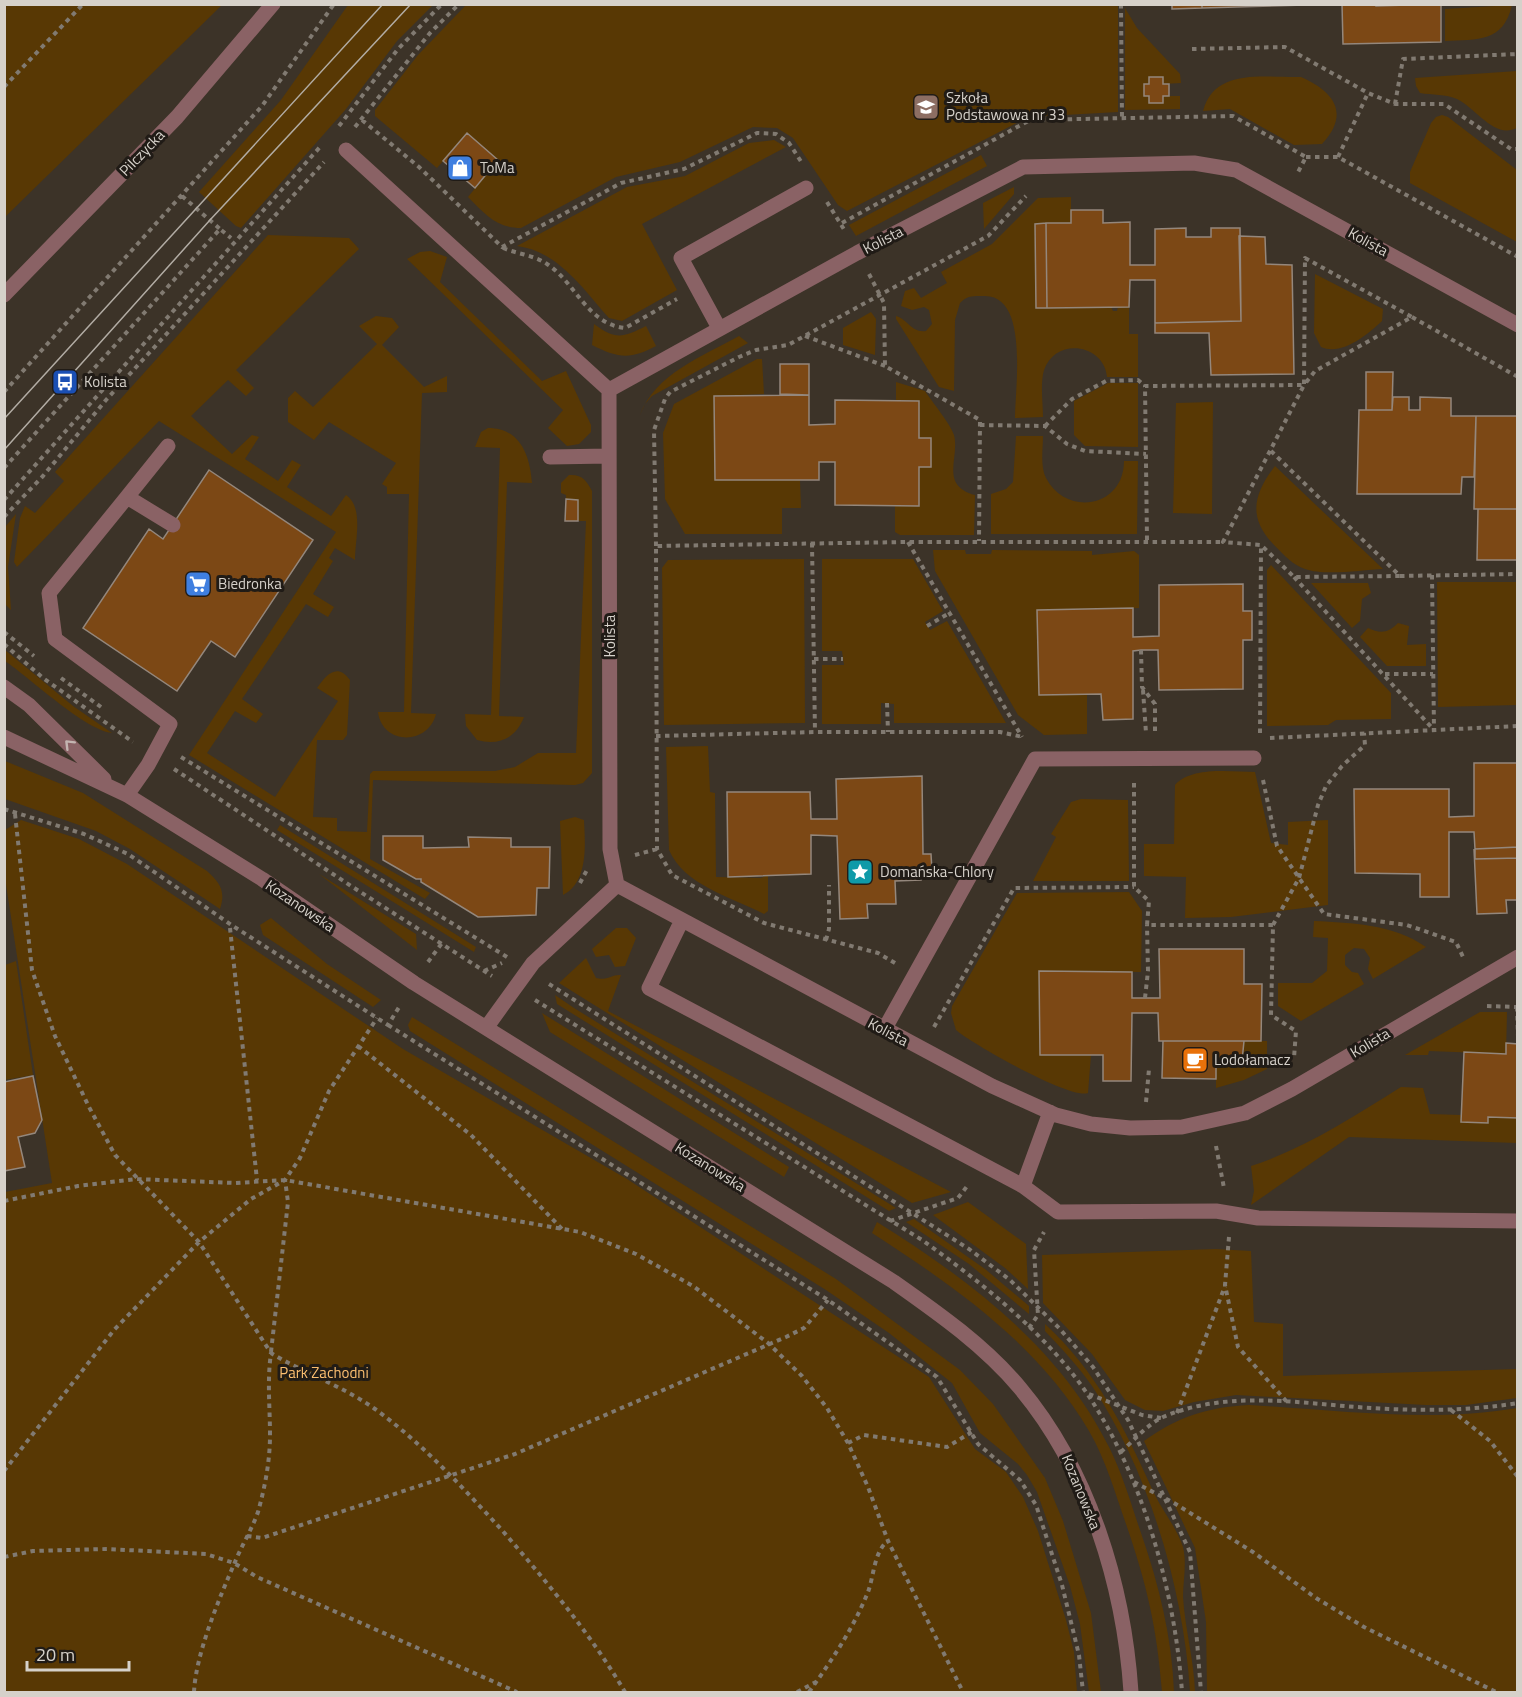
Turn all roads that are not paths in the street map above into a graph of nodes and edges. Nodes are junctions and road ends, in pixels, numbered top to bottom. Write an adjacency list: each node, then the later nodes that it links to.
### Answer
1 (273, 4): 4 (street, Pilczycka)
2 (347, 143): 7 (street)
3 (806, 188): 6 (street)
4 (4, 296)
5 (1518, 325): 6 (street, Kolista)
6 (719, 328): 7 (street, Kolista)
7 (609, 390): 9 (street, Kolista)
8 (168, 446): 11 (street)
9 (609, 456): 10 (street); 18 (street, Kolista)
10 (550, 458)
11 (127, 497): 12 (street); 17 (street)
12 (173, 525)
13 (4, 687): 16 (street, Kozanowska, one-way to 13)
14 (4, 737): 16 (street, Kozanowska)
15 (1258, 764): 22 (street)
16 (110, 785): 17 (street, Kozanowska)
17 (127, 795): 21 (street, Kozanowska)
18 (617, 885): 19 (street, Kolista); 21 (street)
19 (682, 920): 22 (street, Kolista); 24 (street)
20 (1518, 957): 23 (street, Kolista)
21 (486, 1028): 26 (street, Kozanowska)
22 (884, 1030): 23 (street, Kolista)
23 (1050, 1112): 24 (street)
24 (1023, 1186): 25 (street)
25 (1518, 1221)
26 (1131, 1692)

